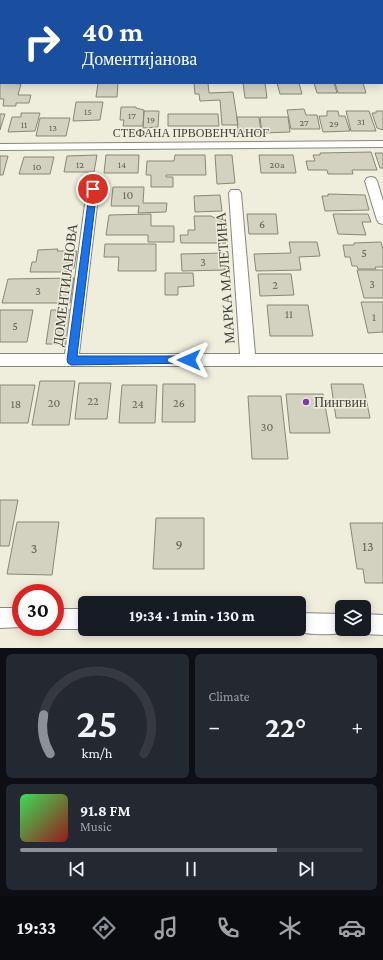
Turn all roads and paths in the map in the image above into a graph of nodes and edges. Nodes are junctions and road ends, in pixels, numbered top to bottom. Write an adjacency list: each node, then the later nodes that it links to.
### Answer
1 (383, 144): 2 (street, СТЕФАНА ПРВОВЕНЧАНОГ)
2 (0, 147)
3 (371, 181): 6 (street)
4 (93, 189): 8 (street, ДОМЕНТИЈАНОВА)
5 (235, 193): 9 (street, МАРКА МАЛЕТИНА)
6 (383, 220)
7 (0, 360): 8 (street)
8 (71, 360): 9 (street)
9 (248, 360): 10 (street)
10 (383, 360)
11 (0, 618): 12 (street)
12 (12, 618)
13 (64, 619): 14 (street)
14 (78, 619)
15 (306, 623): 16 (street)
16 (335, 624)
17 (371, 624): 18 (street)
18 (383, 625)

